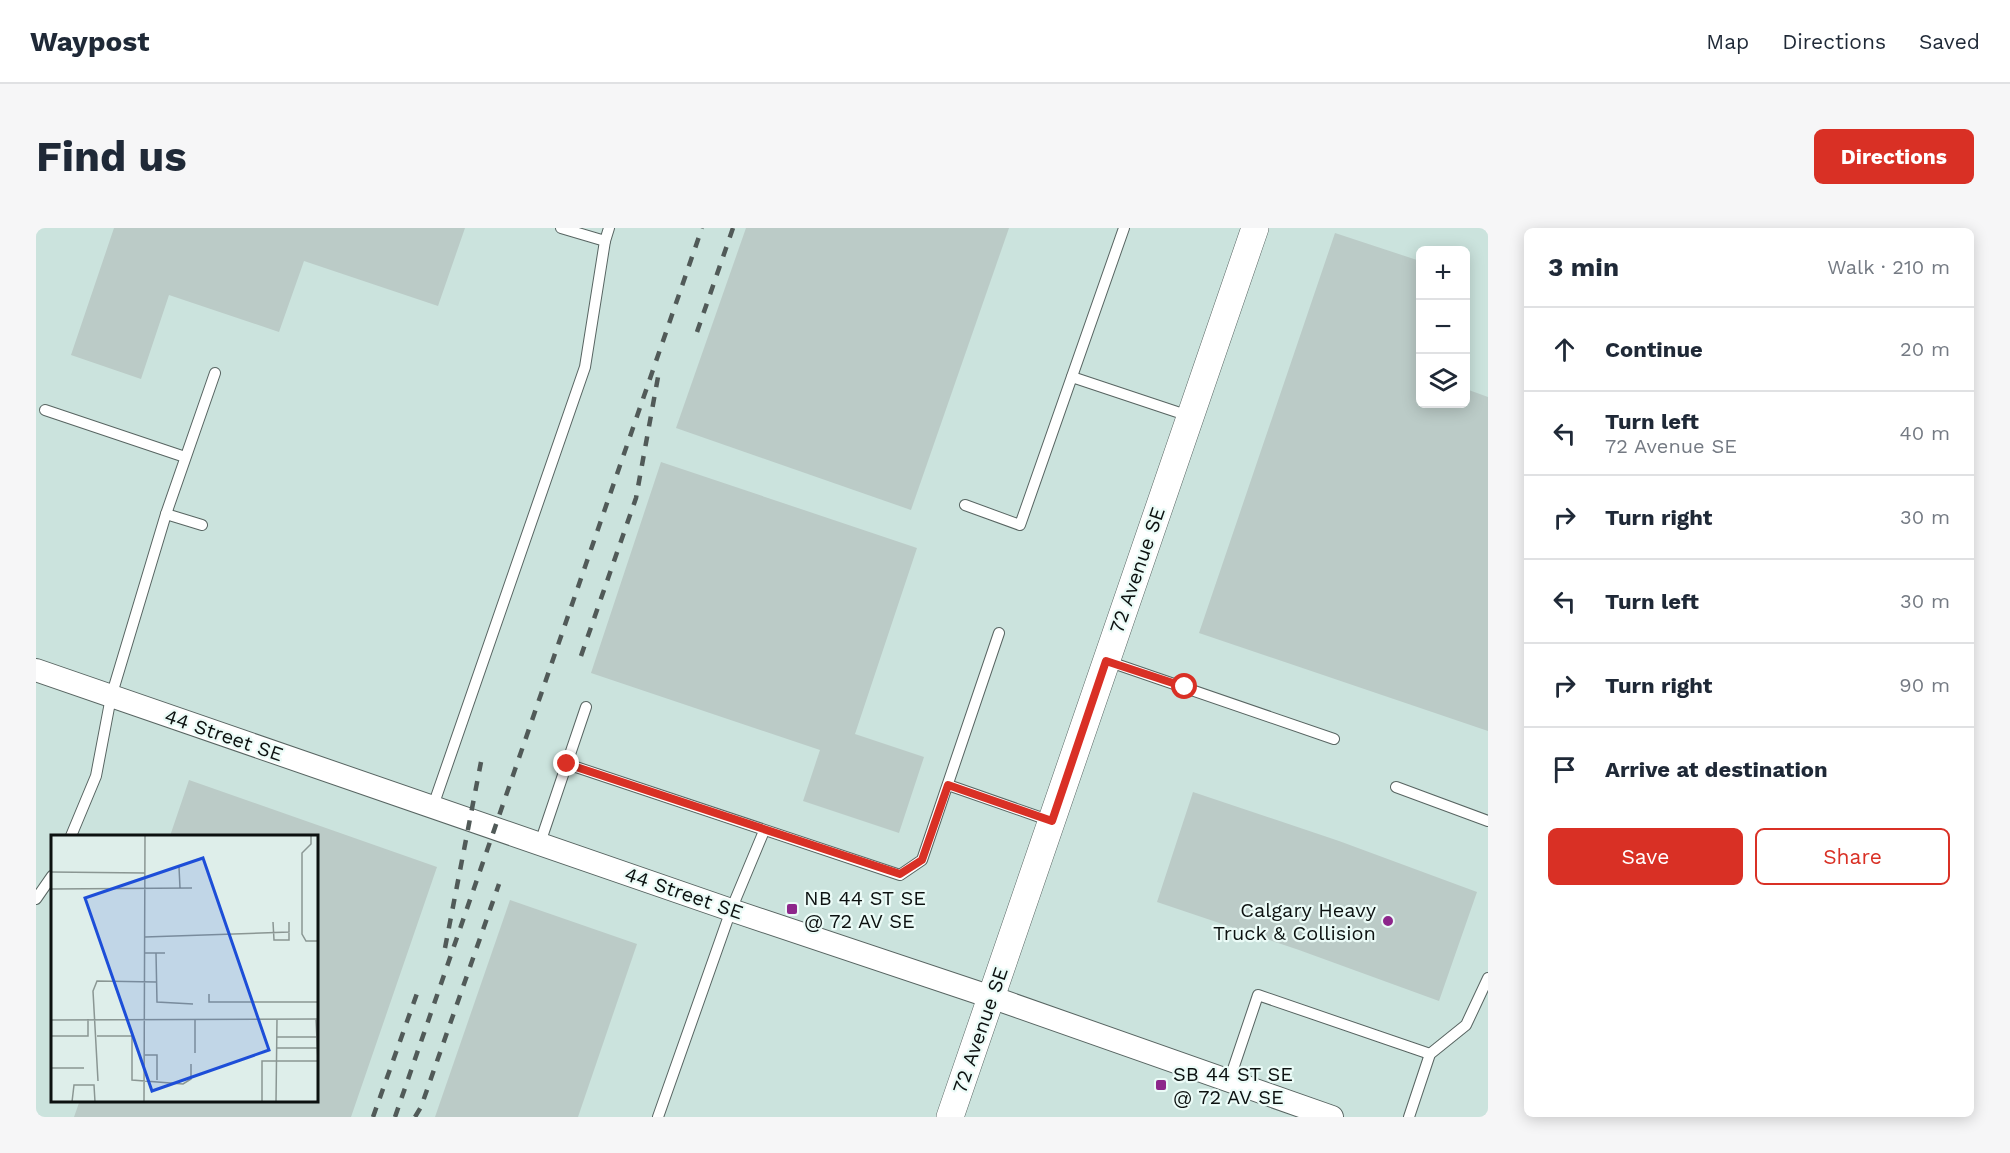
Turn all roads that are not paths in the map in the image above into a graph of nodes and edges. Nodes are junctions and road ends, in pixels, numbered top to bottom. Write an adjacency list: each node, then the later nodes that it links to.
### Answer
1 (561, 228): 5 (lane)
2 (609, 228): 5 (lane)
3 (1124, 228): 7 (lane)
4 (1255, 228): 9 (street, 72 Avenue SE)
5 (604, 241): 23 (lane)
6 (215, 373): 10 (lane)
7 (1072, 377): 9 (lane); 11 (lane)
8 (45, 410): 10 (lane)
9 (1190, 416): 15 (street, 72 Avenue SE)
10 (186, 457): 12 (lane)
11 (965, 505)
12 (166, 514): 13 (lane); 17 (lane)
13 (202, 525)
14 (999, 633): 21 (lane)
15 (1106, 661): 19 (lane); 24 (street, 72 Avenue SE)
16 (36, 670): 17 (street, 44 Street SE)
17 (111, 697): 23 (street, 44 Street SE); 27 (lane)
18 (586, 707): 20 (lane)
19 (1334, 739)
20 (567, 764): 26 (lane); 28 (lane)
21 (948, 785): 24 (lane); 26 (lane)
22 (1396, 787): 25 (lane)
23 (433, 806): 28 (street, 44 Street SE)
24 (1052, 821): 33 (street, 72 Avenue SE)
25 (1488, 821)
26 (764, 831): 31 (lane)
27 (72, 835)
28 (540, 843): 31 (street, 44 Street SE)
29 (51, 877): 30 (lane)
30 (36, 899)
31 (731, 910): 33 (street, 44 Street SE); 36 (lane)
32 (1488, 978): 34 (lane)
33 (991, 997): 35 (street, 44 Street SE); 37 (street, 72 Avenue SE)
34 (1430, 1054): 35 (lane); 39 (lane)
35 (1229, 1081): 38 (street, 44 Street SE)
36 (658, 1117)
37 (950, 1117)
38 (1332, 1117)
39 (1409, 1117)

